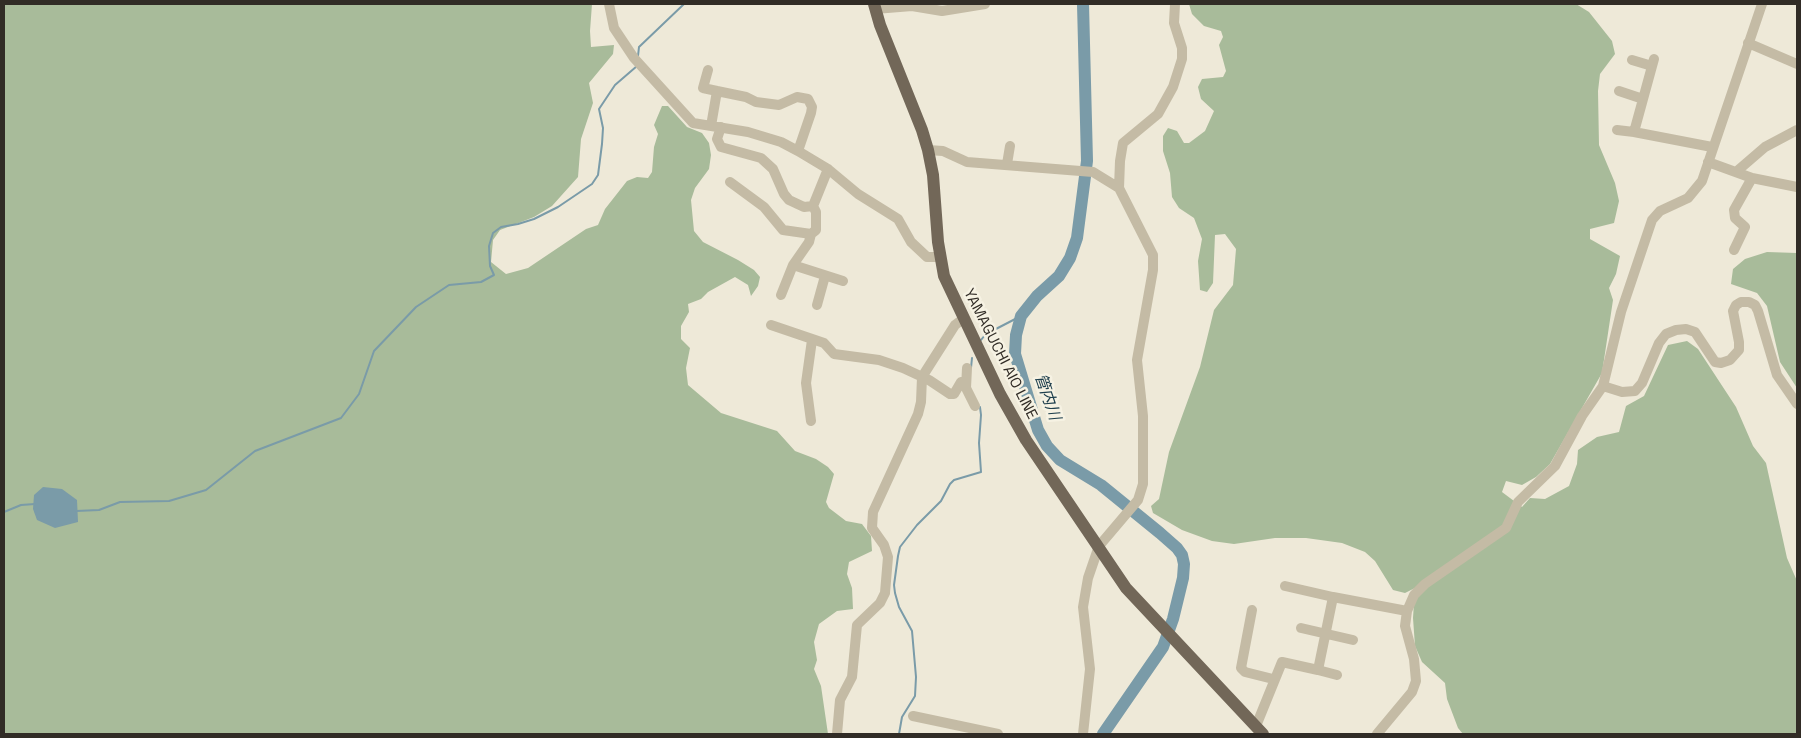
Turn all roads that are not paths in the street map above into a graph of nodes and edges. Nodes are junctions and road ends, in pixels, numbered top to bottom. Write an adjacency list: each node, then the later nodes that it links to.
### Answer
1 (609, 4): 14 (street)
2 (985, 4): 5 (street)
3 (1175, 4): 29 (street)
4 (1762, 4): 7 (street)
5 (921, 6): 6 (street)
6 (875, 7): 20 (main road, YAMAGUCHI AIO LINE)
7 (1748, 43): 9 (street); 19 (street)
8 (1632, 60): 13 (street)
9 (1797, 64)
10 (708, 70): 11 (street)
11 (717, 91): 14 (street); 21 (street)
12 (1619, 91): 13 (street)
13 (1643, 98): 17 (street)
14 (716, 127): 21 (street); 30 (street)
15 (1617, 130): 17 (street)
16 (1797, 130): 25 (street)
17 (1634, 132): 19 (street)
18 (1010, 146): 23 (street)
19 (1712, 147): 22 (street)
20 (928, 150): 23 (street); 33 (main road, YAMAGUCHI AIO LINE)
21 (798, 151): 24 (street)
22 (1708, 162): 25 (street); 45 (street)
23 (1008, 164): 29 (street)
24 (828, 169): 30 (street); 33 (street)
25 (1736, 172): 26 (street)
26 (1752, 178): 28 (street); 32 (street)
27 (730, 182): 31 (street)
28 (1797, 187)
29 (1119, 188): 49 (street)
30 (813, 206): 31 (street)
31 (811, 234): 34 (street)
32 (1734, 250)
33 (940, 257): 39 (main road, YAMAGUCHI AIO LINE)
34 (793, 265): 35 (street); 37 (street)
35 (825, 276): 36 (street); 38 (street)
36 (843, 281)
37 (781, 295)
38 (817, 305)
39 (963, 319): 43 (street); 49 (main road, YAMAGUCHI AIO LINE)
40 (771, 325): 41 (street)
41 (812, 340): 43 (street); 48 (street)
42 (967, 368): 44 (street)
43 (922, 377): 44 (street); 62 (street)
44 (966, 383): 47 (street)
45 (1603, 386): 46 (street); 53 (street)
46 (1797, 404)
47 (975, 406)
48 (811, 421)
49 (1099, 546): 61 (main road, YAMAGUCHI AIO LINE); 64 (street)
50 (1285, 586): 51 (street)
51 (1333, 596): 53 (street); 55 (street)
52 (1252, 610): 59 (street)
53 (1407, 611): 65 (street)
54 (1301, 628): 55 (street)
55 (1326, 633): 56 (street); 57 (street)
56 (1352, 640)
57 (1318, 670): 58 (street); 59 (street)
58 (1337, 675)
59 (1274, 679): 61 (street)
60 (914, 716): 63 (street)
61 (1259, 730)
62 (837, 734)
63 (998, 734)
64 (1083, 734)
65 (1377, 734)

